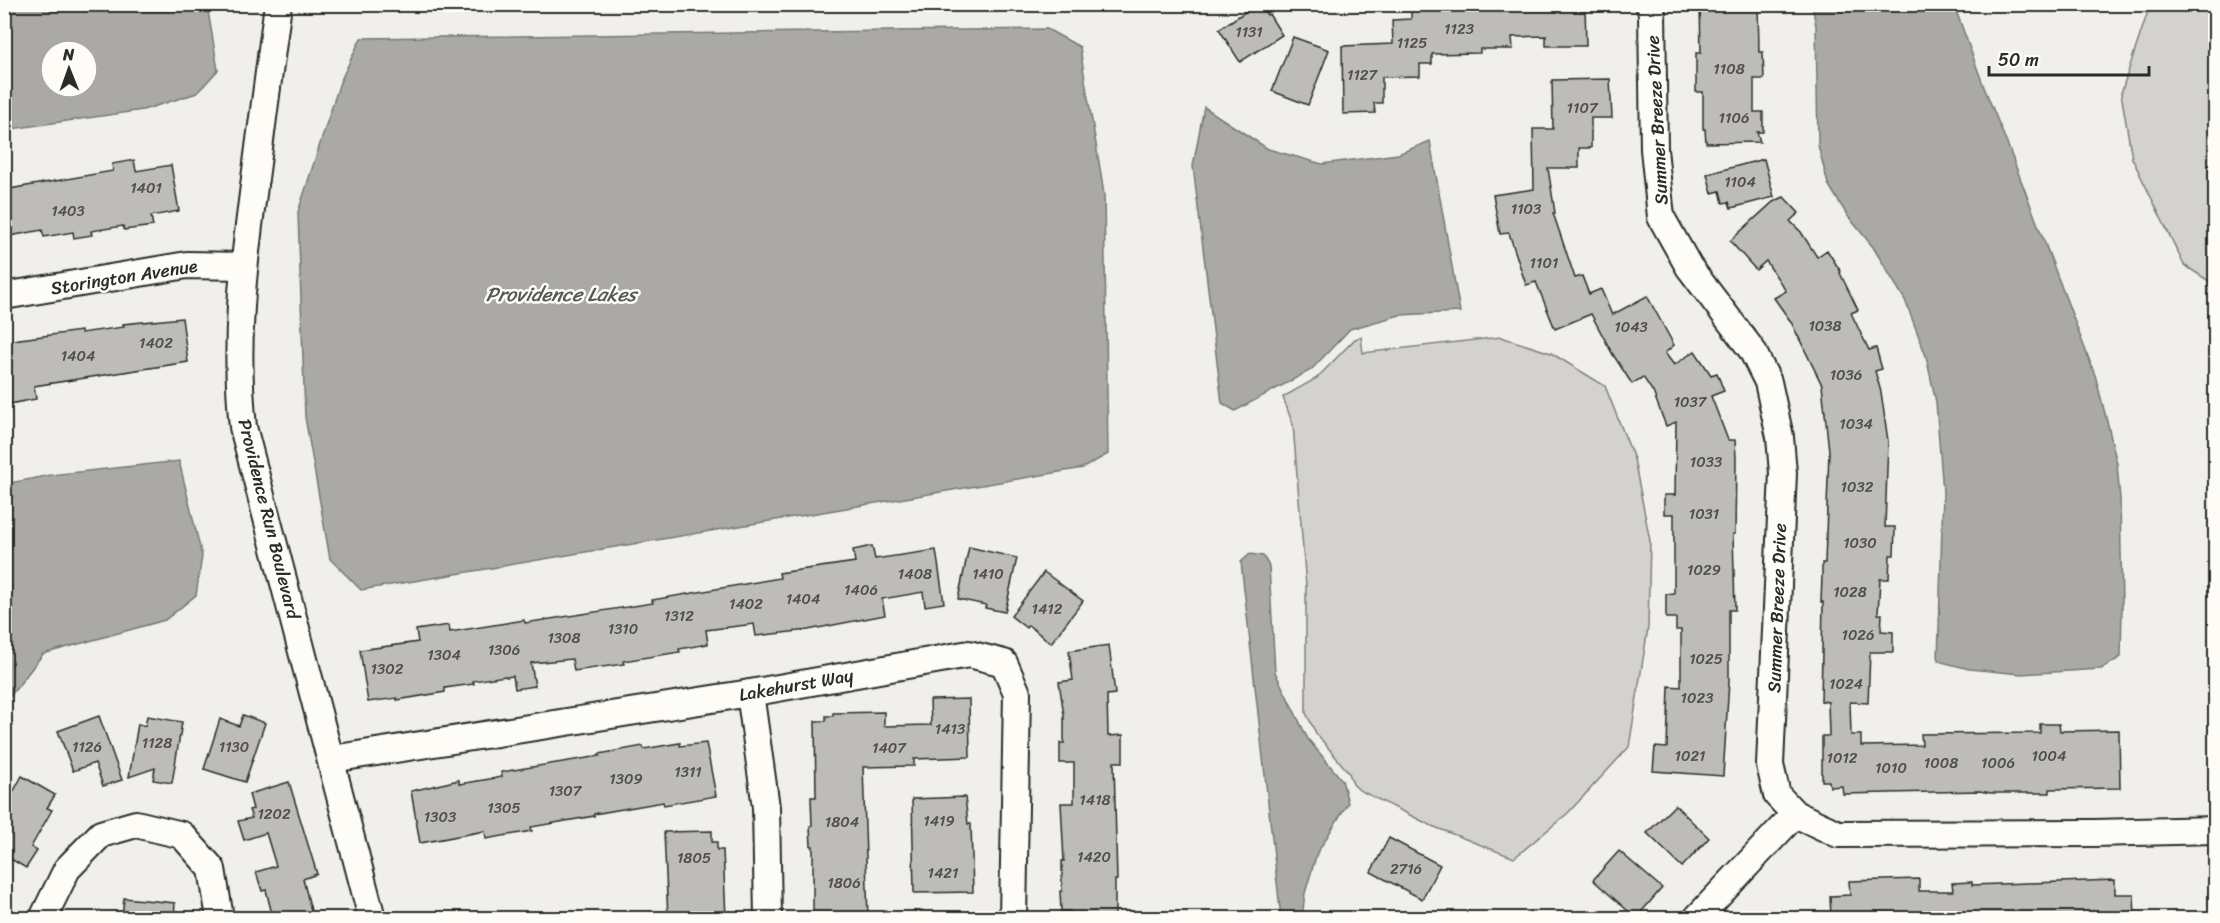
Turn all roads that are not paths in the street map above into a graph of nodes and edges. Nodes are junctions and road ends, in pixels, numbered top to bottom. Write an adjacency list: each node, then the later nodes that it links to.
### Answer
1 (278, 4): 3 (street, Providence Run Boulevard)
2 (1649, 4): 7 (street, Summer Breeze Drive)
3 (244, 266): 4 (street, Storington Avenue); 6 (street, Providence Run Boulevard)
4 (4, 296)
5 (750, 693): 6 (street, Lakehurst Way); 12 (street); 13 (street, Lakehurst Way)
6 (332, 759): 11 (street, Providence Run Boulevard)
7 (1795, 814): 8 (street, Summer Breeze Drive); 14 (street)
8 (2216, 830)
9 (43, 918): 10 (street)
10 (220, 918)
11 (372, 918)
12 (768, 918)
13 (1013, 918)
14 (1697, 918)

